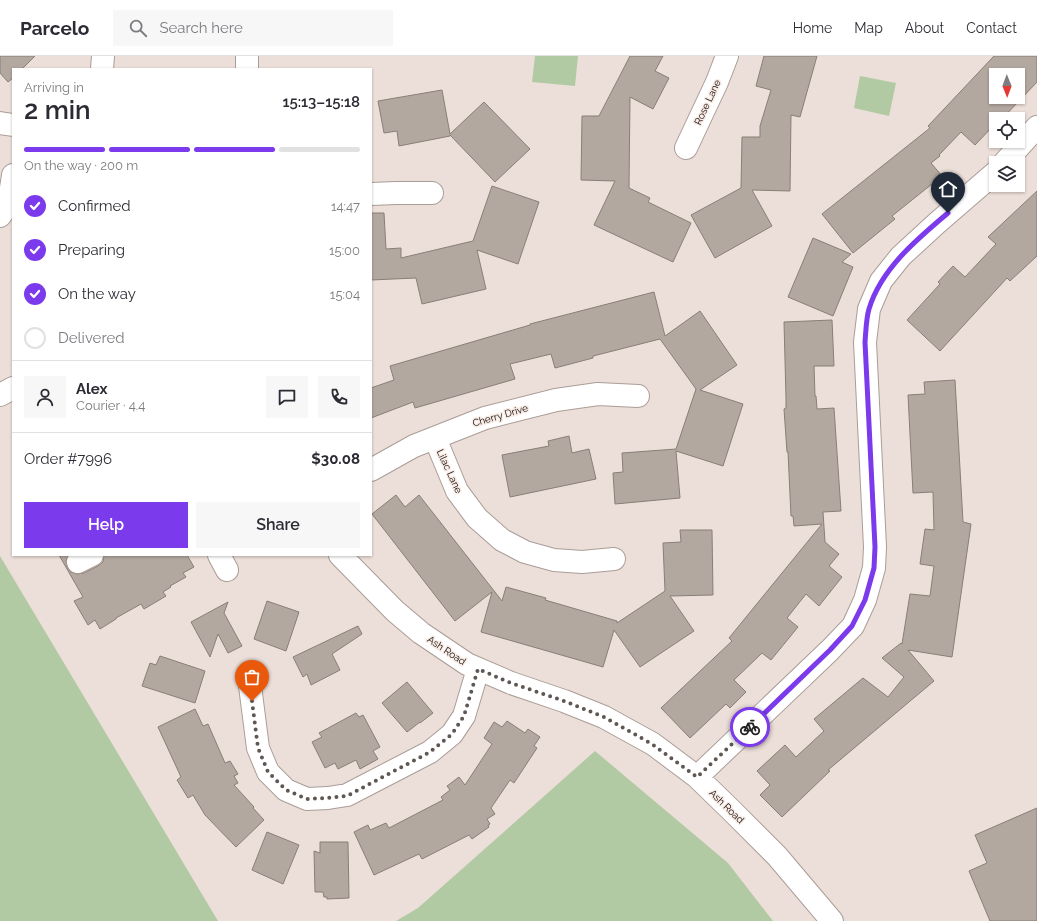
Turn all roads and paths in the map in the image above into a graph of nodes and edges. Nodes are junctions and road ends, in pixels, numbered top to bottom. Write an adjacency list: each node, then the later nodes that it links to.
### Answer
1 (103, 56): 4 (street)
2 (246, 56): 5 (street)
3 (727, 56): 9 (street, Rose Lane)
4 (102, 68)
5 (247, 68)
6 (0, 124): 7 (street)
7 (12, 125)
8 (1037, 127): 10 (street)
9 (686, 148)
10 (1010, 156)
11 (989, 178): 25 (street)
12 (12, 182): 15 (street)
13 (432, 193): 14 (street)
14 (372, 194)
15 (0, 216)
16 (12, 389): 17 (street)
17 (0, 395)
18 (638, 396): 19 (street, Cherry Drive)
19 (435, 438): 20 (street, Cherry Drive); 22 (street, Lilac Lane)
20 (372, 469)
21 (341, 556): 23 (street, Ash Road)
22 (614, 559)
23 (478, 669): 24 (street); 25 (street, Ash Road)
24 (250, 686)
25 (697, 777): 26 (street, Ash Road)
26 (832, 921)

